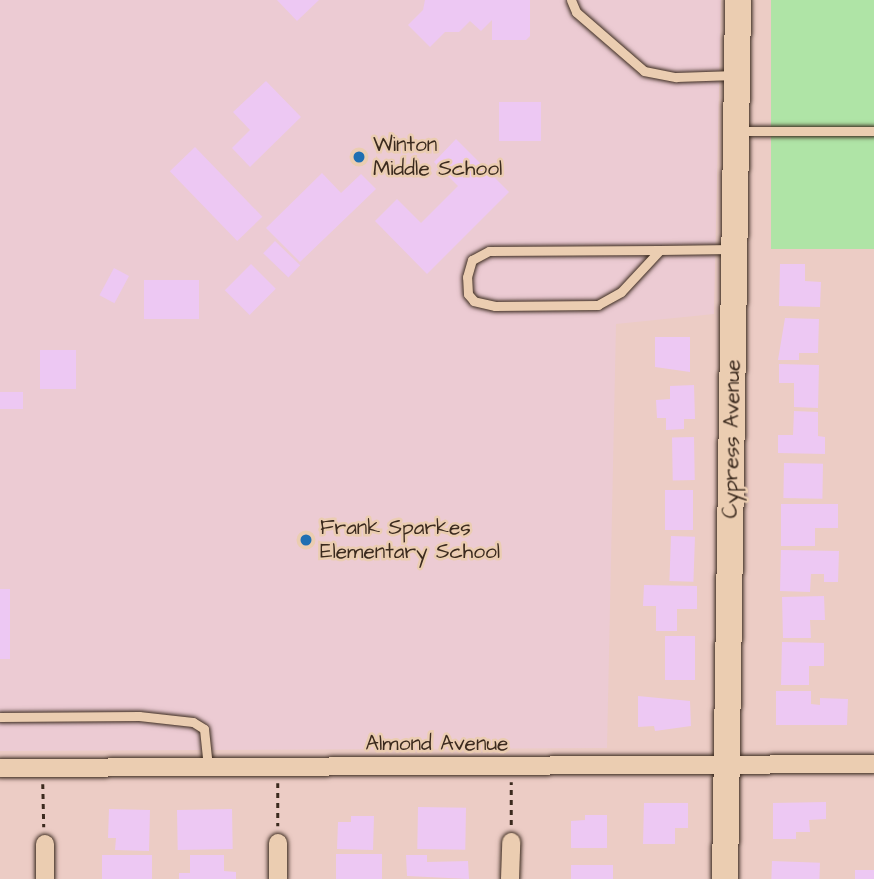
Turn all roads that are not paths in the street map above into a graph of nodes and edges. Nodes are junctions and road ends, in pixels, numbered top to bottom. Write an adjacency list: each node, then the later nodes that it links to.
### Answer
1 (570, 0): 3 (lane)
2 (738, 0): 3 (street, Cypress Avenue)
3 (737, 75): 4 (street, Cypress Avenue)
4 (736, 131): 5 (lane); 6 (street, Cypress Avenue)
5 (874, 131)
6 (734, 249): 7 (lane); 10 (street, Cypress Avenue)
7 (660, 250): 7 (lane)
8 (0, 717): 11 (lane)
9 (874, 764): 10 (street, Almond Avenue)
10 (727, 765): 11 (street, Almond Avenue); 19 (street, Cypress Avenue)
11 (208, 767): 12 (street, Almond Avenue)
12 (0, 768)
13 (511, 842): 18 (street)
14 (278, 843): 17 (street)
15 (45, 844): 16 (street)
16 (45, 879)
17 (278, 879)
18 (510, 879)
19 (726, 879)

